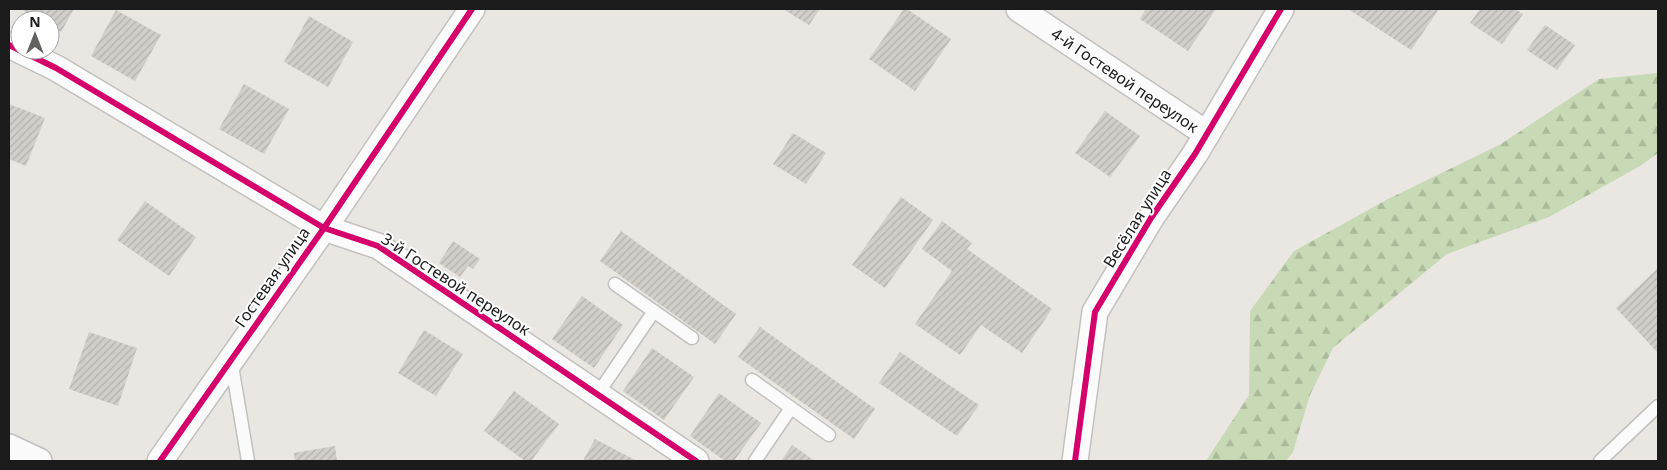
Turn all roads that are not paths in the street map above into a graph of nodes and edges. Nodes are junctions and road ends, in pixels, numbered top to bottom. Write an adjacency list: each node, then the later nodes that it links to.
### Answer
1 (472, 9): 6 (street, Гостевая улица)
2 (1019, 9): 5 (street, 4-й Гостевой переулок)
3 (1281, 9): 5 (street, Весёлая улица)
4 (9, 45): 6 (street, 3-й Гостевой переулок)
5 (1207, 134): 22 (street, Весёлая улица)
6 (324, 228): 10 (street, Гостевая улица); 12 (street, 3-й Гостевой переулок)
7 (615, 284): 8 (lane)
8 (654, 311): 9 (lane); 12 (lane)
9 (692, 338)
10 (231, 360): 18 (street, Гостевая улица); 19 (lane)
11 (752, 380): 14 (lane)
12 (597, 395): 20 (street, 3-й Гостевой переулок)
13 (1658, 406): 23 (lane)
14 (791, 408): 15 (lane); 21 (lane)
15 (829, 435)
16 (9, 447): 17 (street)
17 (39, 461)
18 (160, 461)
19 (248, 461)
20 (696, 461)
21 (755, 461)
22 (1075, 461)
23 (1600, 461)

